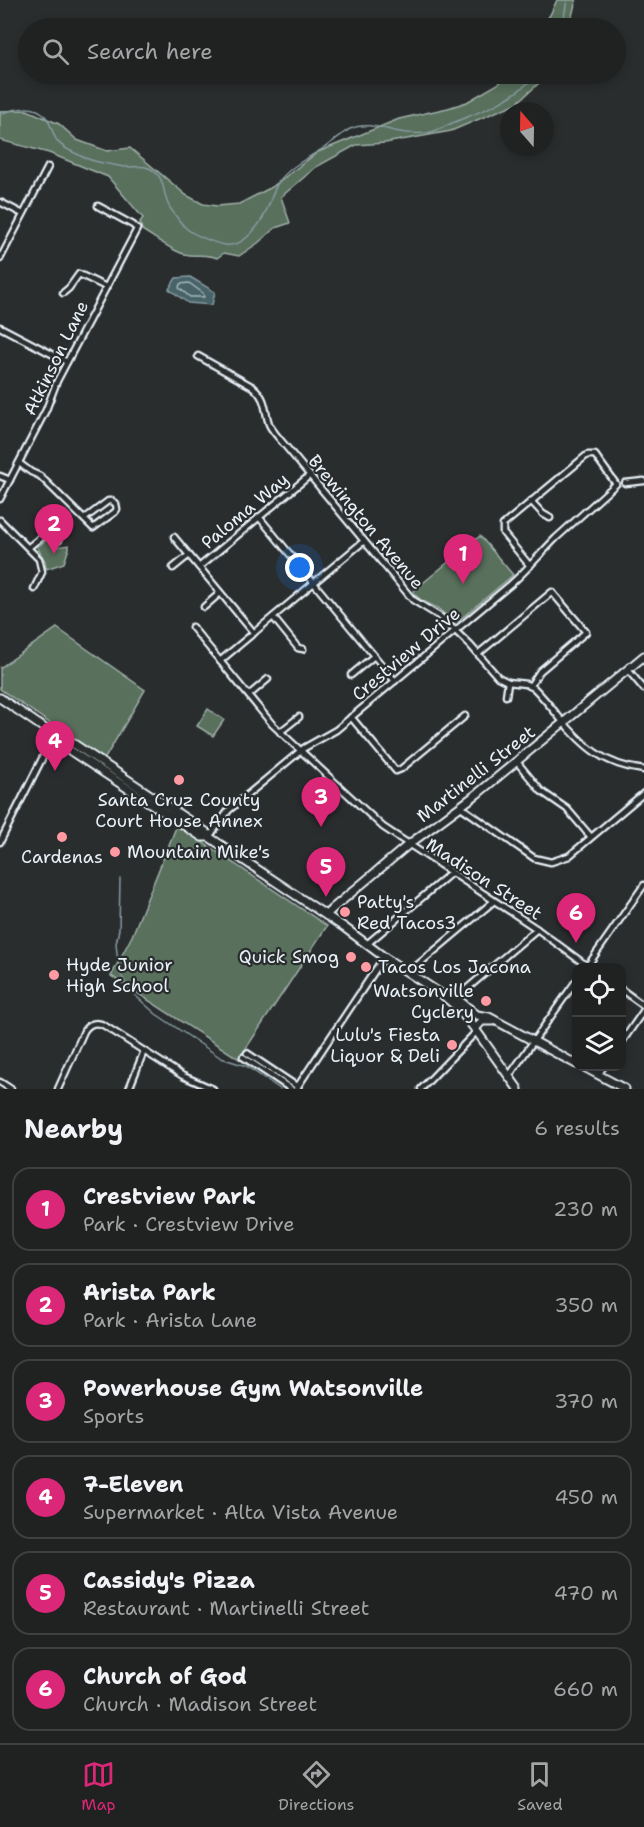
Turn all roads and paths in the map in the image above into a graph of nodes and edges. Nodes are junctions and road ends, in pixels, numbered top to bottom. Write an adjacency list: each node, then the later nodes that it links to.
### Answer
1 (48, 167): 4 (street)
2 (0, 202): 4 (street)
3 (98, 206): 6 (street, Atkinson Lane)
4 (23, 214): 5 (street)
5 (0, 259)
6 (106, 287): 7 (street); 10 (street, Atkinson Lane)
7 (63, 293)
8 (0, 327): 10 (street)
9 (198, 356): 13 (street, Brewington Avenue)
10 (67, 362): 11 (street, Atkinson Lane)
11 (19, 463): 14 (street, Atkinson Lane); 21 (street)
12 (0, 476): 14 (street)
13 (309, 476): 19 (street, Paloma Way); 25 (street, Brewington Avenue)
14 (10, 480): 17 (street, Atkinson Lane)
15 (644, 481): 16 (street)
16 (625, 483)
17 (0, 499)
18 (531, 501): 20 (street); 28 (street); 28 (street, Crestview Drive)
19 (259, 517): 29 (street, Paloma Way); 31 (street)
20 (550, 518)
21 (84, 519): 21 (street)
22 (0, 520): 26 (street)
23 (174, 537): 27 (street)
24 (59, 540): 26 (street)
25 (364, 541): 31 (street); 37 (street, Brewington Avenue)
26 (29, 547): 32 (street)
27 (189, 555): 29 (street); 30 (street)
28 (530, 566): 37 (street, Crestview Drive)
29 (199, 567): 33 (street)
30 (173, 568)
31 (314, 583): 35 (street); 41 (street)
32 (34, 589)
33 (220, 593): 34 (street); 38 (street)
34 (204, 607)
35 (273, 617): 38 (street); 39 (street)
36 (192, 627): 43 (street, Madison Street)
37 (455, 630): 40 (street, Brewington Avenue); 47 (street, Crestview Drive)
38 (254, 633): 43 (street)
39 (303, 649)
40 (478, 654): 48 (street, Brewington Avenue); 49 (street)
41 (374, 656): 45 (street); 47 (street)
42 (644, 656): 44 (main road, Martinelli Street)
43 (220, 661): 51 (street, Madison Street)
44 (628, 670): 50 (street); 57 (main road, Martinelli Street)
45 (351, 675)
46 (268, 679): 51 (street)
47 (395, 681): 56 (street, Crestview Drive)
48 (508, 682): 49 (street, Brewington Avenue); 52 (street)
49 (530, 686): 57 (street)
50 (644, 689)
51 (249, 695): 58 (street, Madison Street)
52 (506, 696)
53 (1, 701): 59 (main road)
54 (465, 716): 56 (street)
55 (299, 717): 58 (street)
56 (351, 717): 60 (street, Crestview Drive)
57 (564, 723): 61 (main road, Martinelli Street); 62 (street)
58 (280, 732): 60 (street, Madison Street)
59 (54, 735): 65 (main road); 67 (street)
60 (300, 751): 65 (street, Crestview Drive); 68 (street, Madison Street)
61 (517, 762): 64 (main road, Martinelli Street); 66 (street)
62 (644, 770)
63 (644, 793): 66 (street)
64 (461, 807): 66 (street); 68 (main road, Martinelli Street)
65 (209, 837): 72 (main road)
66 (591, 837)
67 (0, 842)
68 (408, 845): 69 (street, Madison Street); 72 (main road, Martinelli Street)
69 (451, 873): 71 (street, Madison Street); 74 (street)
70 (644, 885): 77 (street)
71 (494, 901): 73 (street, Madison Street); 78 (street)
72 (326, 915): 74 (main road)
73 (537, 929): 76 (street, Madison Street); 82 (street)
74 (366, 944): 75 (main road)
75 (384, 957): 78 (main road); 98 (street)
76 (583, 963)
77 (591, 963)
78 (408, 973): 81 (main road)
79 (572, 987): 88 (street)
80 (626, 993): 83 (street)
81 (443, 995): 82 (main road); 86 (main road)
82 (456, 998): 85 (main road)
83 (644, 1006)
84 (644, 1010): 87 (street)
85 (498, 1023): 86 (main road); 88 (main road)
86 (476, 1030): 95 (main road); 102 (street)
87 (626, 1035)
88 (534, 1041): 91 (main road); 95 (street)
89 (144, 1051): 97 (street); 100 (street); 101 (street)
90 (245, 1055): 98 (street)
91 (572, 1062)
92 (591, 1071): 94 (main road)
93 (601, 1071): 94 (street)
94 (598, 1075): 104 (main road)
95 (509, 1076): 103 (main road)
96 (0, 1082): 99 (street)
97 (209, 1088)
98 (295, 1088)
99 (11, 1089)
100 (58, 1089)
101 (129, 1089)
102 (422, 1089)
103 (518, 1089)
104 (625, 1089)

